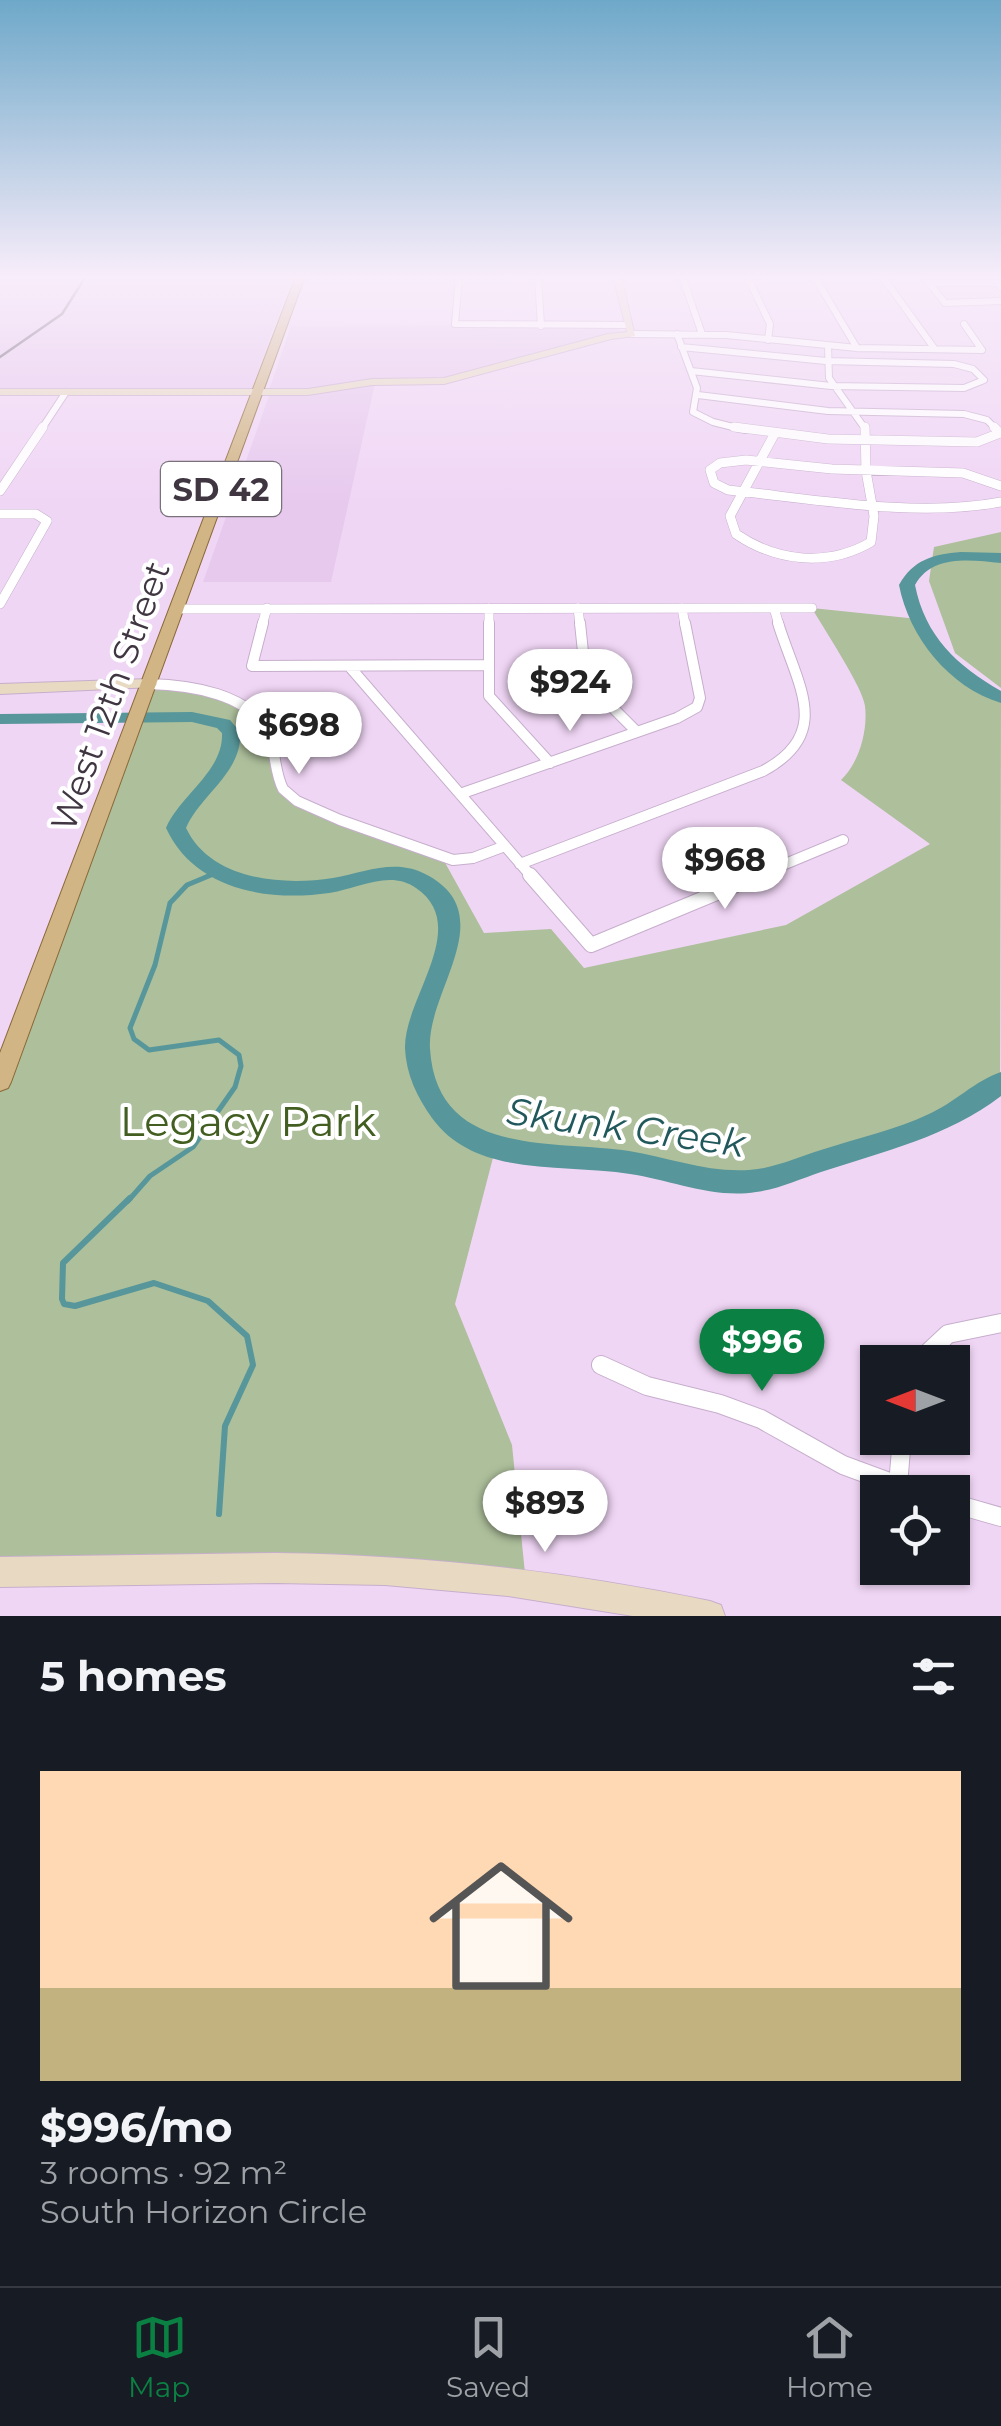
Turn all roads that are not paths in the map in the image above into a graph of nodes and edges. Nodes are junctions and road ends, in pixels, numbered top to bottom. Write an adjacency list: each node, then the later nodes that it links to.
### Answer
1 (273, 351): 9 (main road, West 12th Street / SD 42)
2 (556, 351): 9 (street)
3 (683, 351): 7 (street)
4 (727, 351): 6 (street)
5 (827, 351): 6 (street)
6 (826, 361): 8 (street); 8 (street)
7 (691, 371): 8 (street); 12 (street)
8 (831, 386): 13 (street)
9 (258, 391): 11 (street); 32 (main road, West 12th Street / SD 42)
10 (0, 392): 11 (street)
11 (66, 392): 20 (street)
12 (698, 396): 13 (street); 15 (street)
13 (852, 412): 14 (street); 16 (street)
14 (1000, 429): 16 (street)
15 (775, 432): 16 (street); 17 (street)
16 (866, 440): 18 (street)
17 (758, 461): 18 (street); 21 (street); 21 (street)
18 (866, 471): 19 (street); 23 (street)
19 (1001, 486)
20 (0, 491)
21 (742, 492): 23 (street); 23 (street)
22 (1001, 502): 23 (street)
23 (872, 505)
24 (0, 514): 25 (street)
25 (0, 604)
26 (266, 608): 27 (street); 32 (street); 34 (street)
27 (490, 608): 28 (street); 33 (street)
28 (578, 608): 29 (street); 37 (street)
29 (682, 608): 30 (street); 37 (street)
30 (774, 608): 31 (street); 42 (street)
31 (812, 608)
32 (177, 609): 35 (main road, West 12th Street / SD 42)
33 (488, 665): 34 (street); 38 (street)
34 (350, 666): 39 (street)
35 (150, 684): 36 (street); 41 (street); 43 (main road, West 12th Street / SD 42)
36 (0, 689)
37 (637, 732): 38 (street)
38 (550, 763): 39 (street)
39 (460, 794): 41 (street)
40 (842, 840): 42 (street)
41 (505, 846): 42 (street)
42 (520, 864)
43 (0, 1082)
44 (1001, 1322): 45 (street)
45 (936, 1345)
46 (601, 1366): 47 (street)
47 (870, 1475)
48 (970, 1508): 49 (street)
49 (1001, 1517)
50 (0, 1572): 51 (street)
51 (710, 1616)

